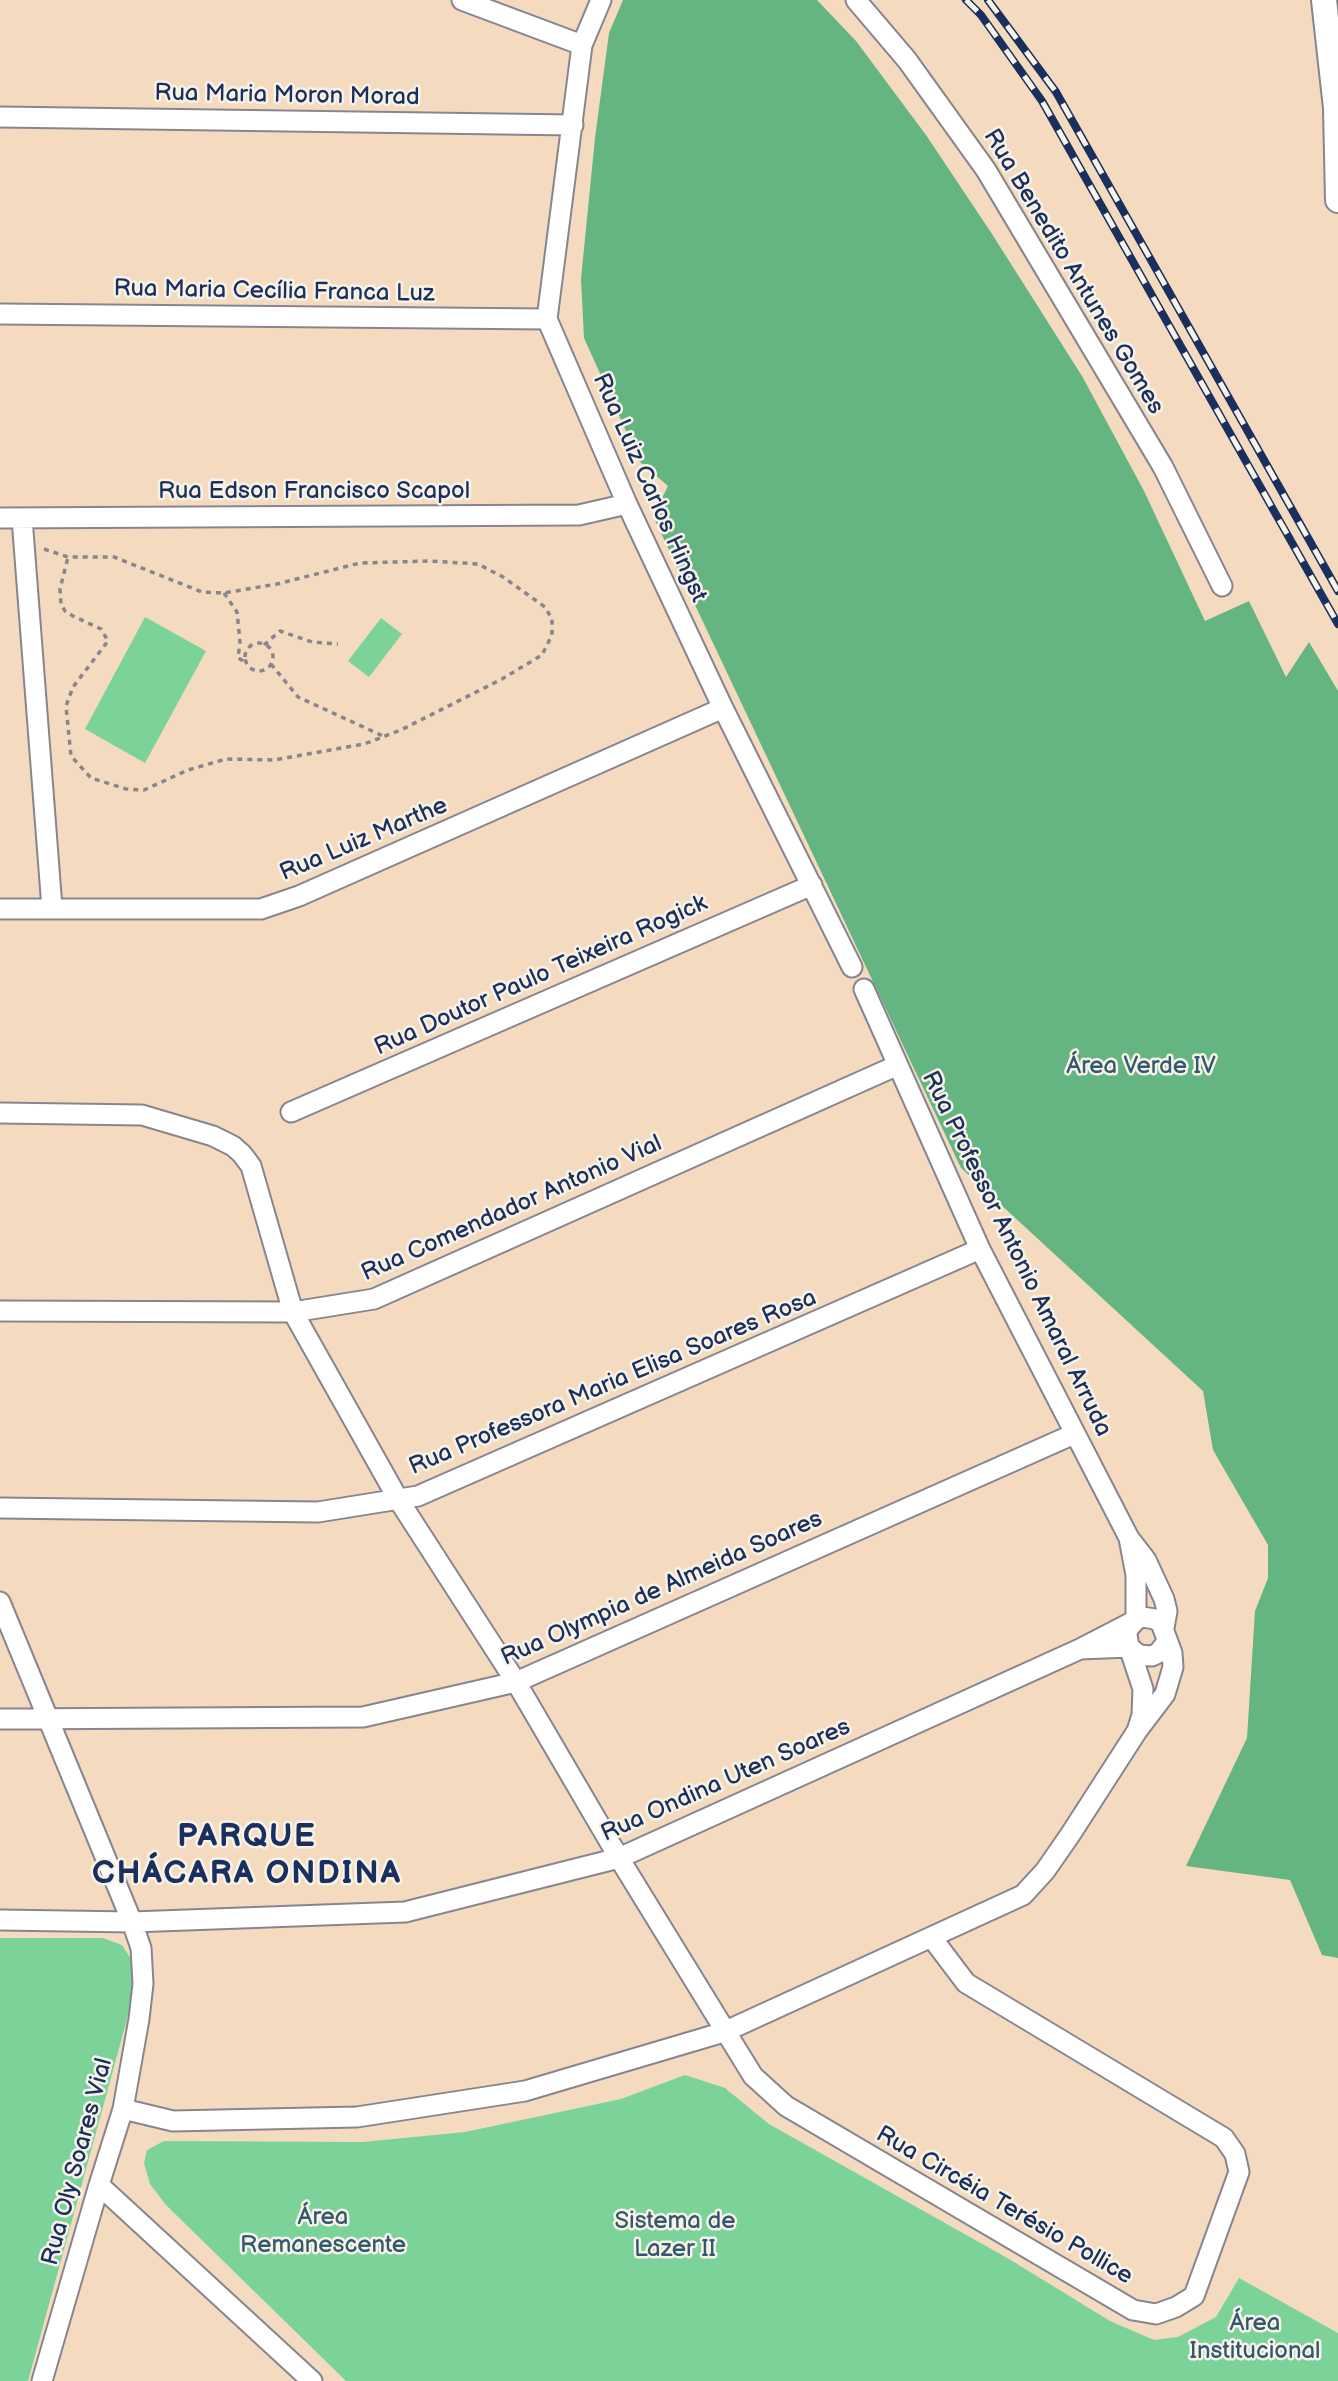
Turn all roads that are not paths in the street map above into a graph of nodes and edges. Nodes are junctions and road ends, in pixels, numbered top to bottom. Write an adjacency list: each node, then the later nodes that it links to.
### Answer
1 (462, 0): 5 (street)
2 (601, 0): 5 (street)
3 (856, 0): 14 (street, Rua Benedito Antunes Gomes)
4 (1324, 0): 8 (street)
5 (582, 45): 7 (street)
6 (0, 117): 7 (street, Rua Maria Moron Morad)
7 (573, 125): 10 (street)
8 (1338, 200)
9 (0, 314): 10 (street, Rua Maria Cecília Franca Luz)
10 (547, 319): 11 (street, Rua Luiz Carlos Hingst)
11 (627, 504): 13 (street, Rua Edson Francisco Scapol); 15 (street, Rua Luiz Carlos Hingst)
12 (0, 518): 13 (street, Rua Edson Francisco Scapol)
13 (22, 518): 17 (street)
14 (1222, 586)
15 (723, 708): 16 (street, Rua Luiz Carlos Hingst); 17 (street, Rua Luiz Marthe)
16 (812, 886): 19 (street, Rua Luiz Carlos Hingst); 22 (street, Rua Doutor Paulo Teixeira Rogick)
17 (52, 908): 18 (street, Rua Luiz Marthe)
18 (0, 909)
19 (852, 967)
20 (864, 989): 21 (street, Rua Professor Antonio Amaral Arruda)
21 (898, 1065): 24 (street, Rua Professor Antonio Amaral Arruda); 26 (street, Rua Comendador Antonio Vial)
22 (290, 1112)
23 (0, 1113): 26 (street, Rua Circéia Terésio Pollice)
24 (981, 1249): 27 (street, Rua Professor Antonio Amaral Arruda); 28 (street, Rua Professora Maria Elisa Soares Rosa)
25 (0, 1311): 26 (street, Rua Comendador Antonio Vial)
26 (293, 1312): 28 (street, Rua Circéia Terésio Pollice)
27 (1074, 1434): 30 (street, Rua Professor Antonio Amaral Arruda); 36 (street, Rua Olympia de Almeida Soares)
28 (398, 1499): 29 (street, Rua Professora Maria Elisa Soares Rosa); 36 (street, Rua Circéia Terésio Pollice)
29 (0, 1508)
30 (1129, 1538): 32 (street); 33 (street)
31 (0, 1602): 38 (street, Rua Oly Soares Vial)
32 (1136, 1620): 33 (street); 34 (street); 35 (street, Rua Ondina Uten Soares)
33 (1166, 1635): 34 (street); 39 (street)
34 (1129, 1647): 35 (street); 39 (street)
35 (1080, 1649): 40 (street, Rua Ondina Uten Soares)
36 (516, 1682): 38 (street, Rua Olympia de Almeida Soares); 40 (street, Rua Circéia Terésio Pollice)
37 (0, 1719): 38 (street, Rua Olympia de Almeida Soares)
38 (47, 1719): 42 (street, Rua Oly Soares Vial)
39 (1138, 1731): 43 (street)
40 (619, 1858): 42 (street, Rua Ondina Uten Soares); 44 (street, Rua Circéia Terésio Pollice)
41 (0, 1920): 42 (street, Rua Ondina Uten Soares)
42 (132, 1922): 45 (street, Rua Oly Soares Vial)
43 (932, 1938): 44 (street); 44 (street, Rua Circéia Terésio Pollice)
44 (724, 2032): 45 (street)
45 (123, 2109): 46 (street, Rua Oly Soares Vial)
46 (99, 2185): 47 (street, Rua Oly Soares Vial); 48 (street)
47 (42, 2381)
48 (312, 2381)

